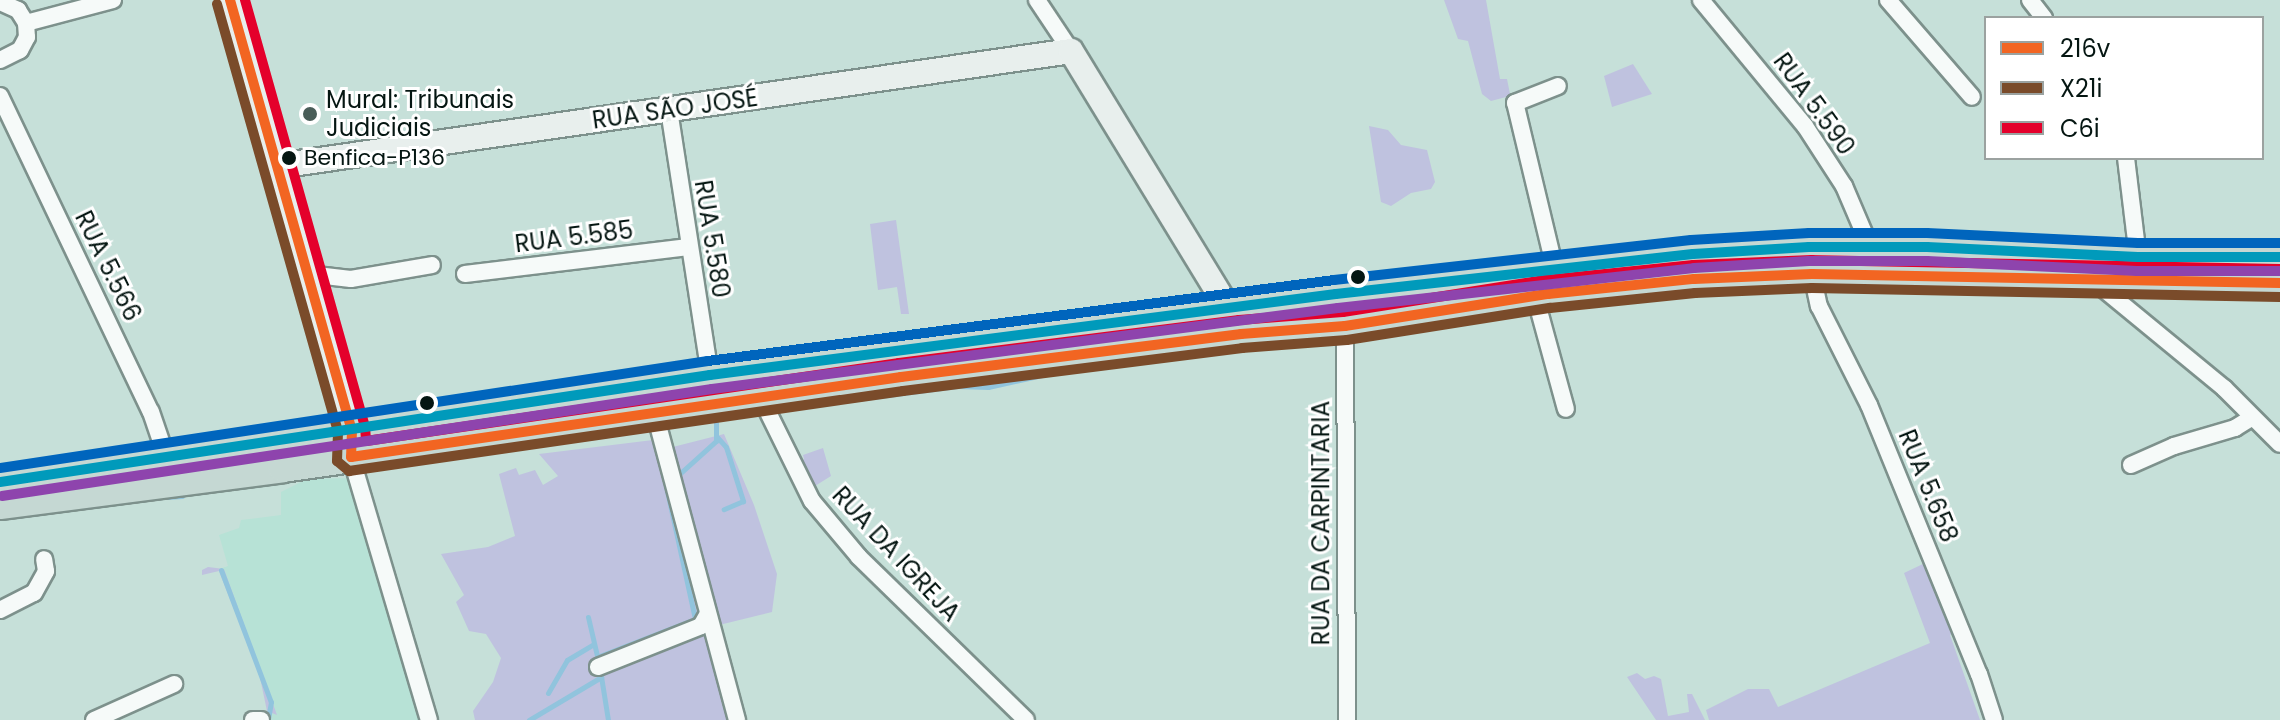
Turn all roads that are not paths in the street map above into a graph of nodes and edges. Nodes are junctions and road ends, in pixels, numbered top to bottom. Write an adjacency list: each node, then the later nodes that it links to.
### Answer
1 (113, 0): 9 (street)
2 (230, 0): 17 (street)
3 (1037, 0): 10 (street)
4 (1701, 0): 19 (street, RUA 5.590)
5 (1888, 0): 14 (street)
6 (2030, 0): 8 (street)
7 (0, 2): 9 (street)
8 (2042, 16)
9 (26, 23): 11 (street)
10 (1071, 51): 15 (street, RUA SÃO JOSÉ); 30 (street)
11 (0, 60)
12 (1558, 86): 23 (street)
13 (0, 96): 39 (street, RUA 5.566)
14 (1972, 97)
15 (669, 110): 17 (street, RUA SÃO JOSÉ); 18 (street, RUA 5.580)
16 (2126, 160): 20 (street)
17 (278, 166): 24 (street)
18 (688, 247): 25 (street, RUA 5.585); 32 (street, RUA 5.580)
19 (1870, 247): 20 (highway); 23 (highway)
20 (2138, 257): 21 (highway)
21 (2280, 257)
22 (432, 265): 24 (street)
23 (1555, 269): 30 (highway)
24 (308, 274): 37 (street)
25 (465, 274)
26 (1812, 274): 27 (highway); 29 (highway); 55 (street, RUA 5.658)
27 (2093, 280): 28 (highway); 36 (street)
28 (2280, 283)
29 (1535, 296): 31 (highway); 34 (street)
30 (1236, 321): 31 (highway); 32 (highway); 33 (highway)
31 (1345, 326): 54 (street, RUA DA CARPINTARIA)
32 (710, 375): 37 (highway)
33 (761, 398): 35 (highway); 53 (street, RUA DA IGREJA)
34 (1566, 409)
35 (655, 414): 37 (highway); 45 (street)
36 (2251, 418): 38 (street); 40 (street)
37 (351, 444): 39 (highway); 42 (highway); 51 (street)
38 (2280, 444)
39 (167, 459): 41 (highway)
40 (2131, 465)
41 (0, 482)
42 (0, 504)
43 (44, 559): 44 (street)
44 (0, 610)
45 (707, 615): 46 (street); 52 (street)
46 (598, 667)
47 (174, 684): 48 (street)
48 (94, 720)
49 (253, 720): 50 (street)
50 (261, 720)
51 (429, 720)
52 (737, 720)
53 (1026, 720)
54 (1347, 720)
55 (1994, 720)

